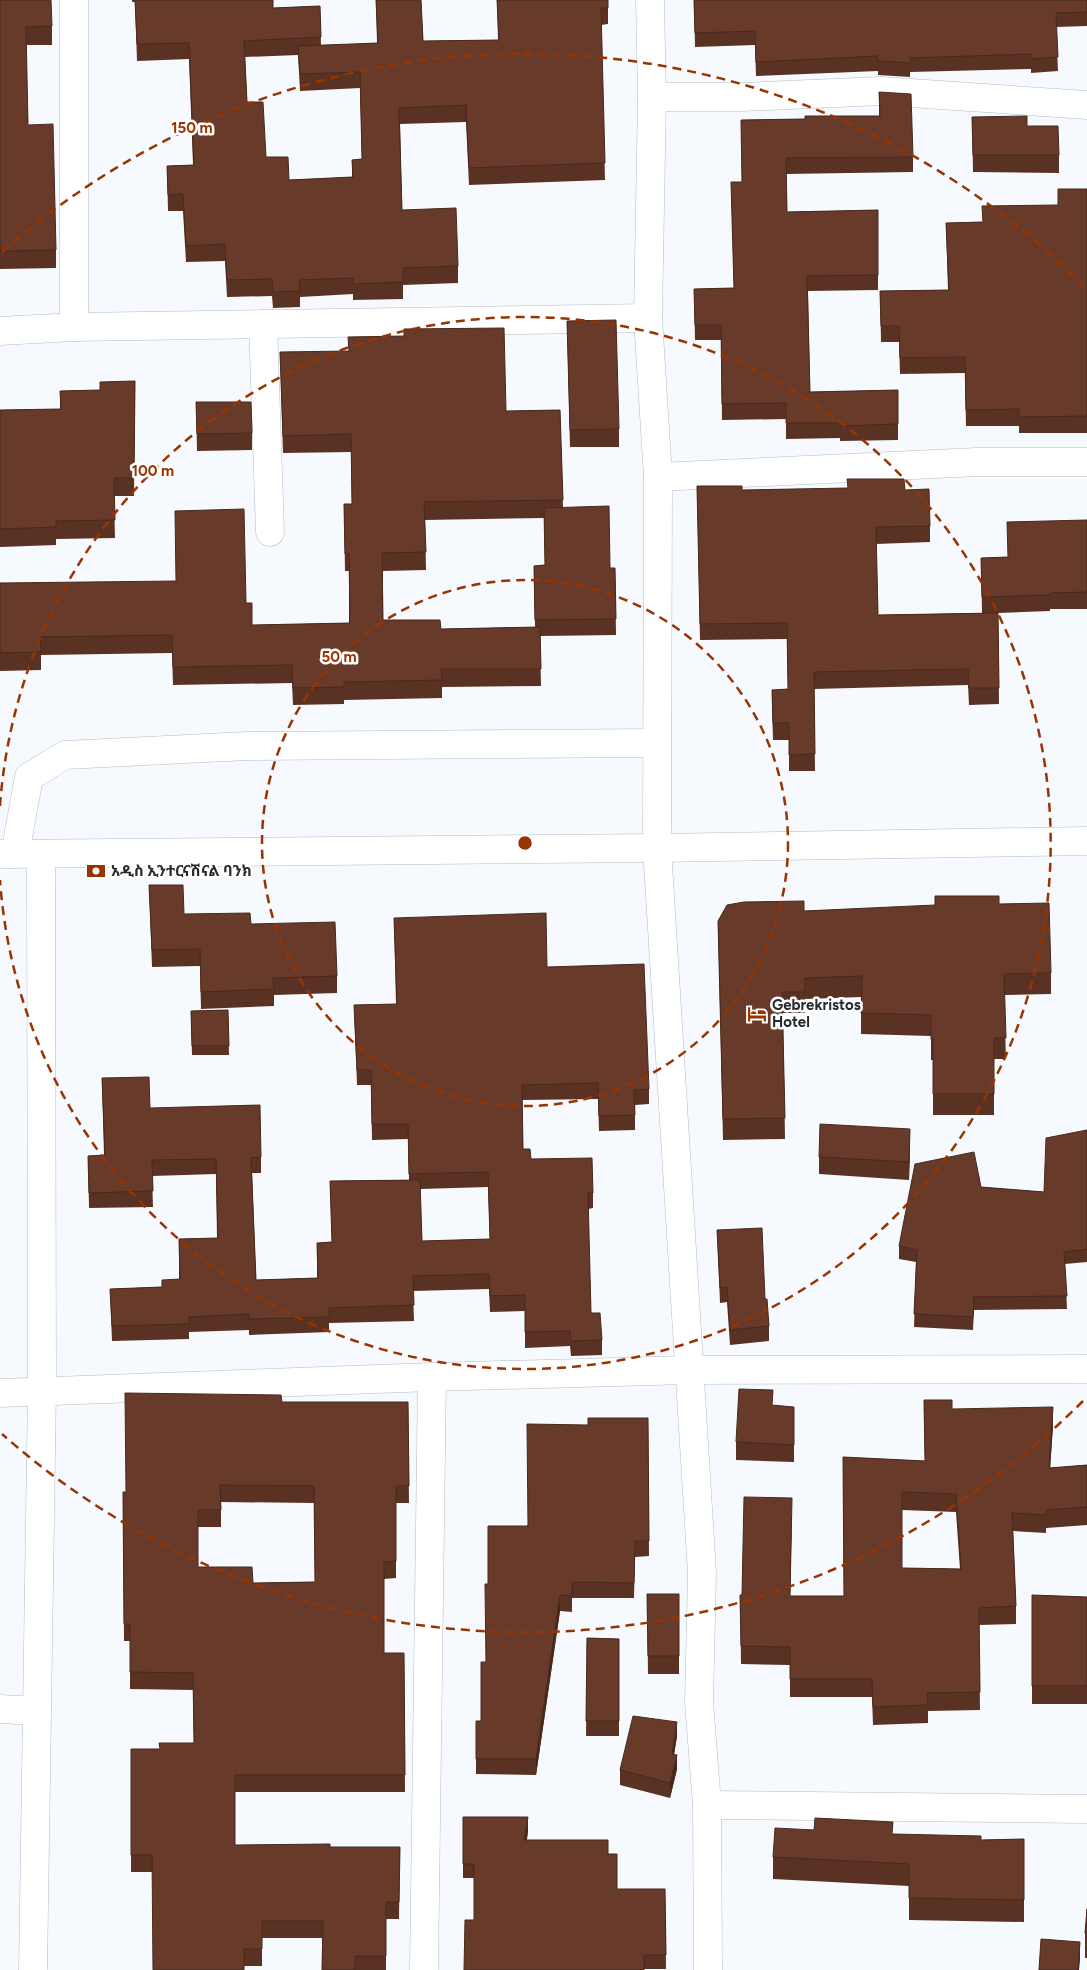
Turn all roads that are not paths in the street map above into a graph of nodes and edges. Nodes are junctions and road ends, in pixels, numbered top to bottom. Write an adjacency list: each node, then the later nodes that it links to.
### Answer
1 (74, 0): 7 (street)
2 (650, 0): 3 (street)
3 (652, 97): 4 (street); 5 (street)
4 (1087, 105)
5 (648, 318): 6 (street); 10 (street)
6 (263, 324): 7 (street); 11 (street)
7 (74, 327): 8 (street)
8 (0, 331)
9 (1087, 462): 10 (street)
10 (658, 477): 12 (street)
11 (270, 532)
12 (657, 743): 14 (street); 15 (street)
13 (1087, 841): 14 (street)
14 (657, 848): 15 (street); 17 (street)
15 (19, 854): 19 (street)
16 (1087, 1369): 17 (street)
17 (688, 1370): 18 (street); 23 (street)
18 (432, 1377): 19 (street); 26 (street)
19 (42, 1390): 20 (street); 22 (street)
20 (0, 1392)
21 (0, 1708): 22 (street)
22 (37, 1710): 25 (street)
23 (707, 1804): 24 (street); 27 (street)
24 (1087, 1810)
25 (33, 1970)
26 (424, 1970)
27 (708, 1970)

